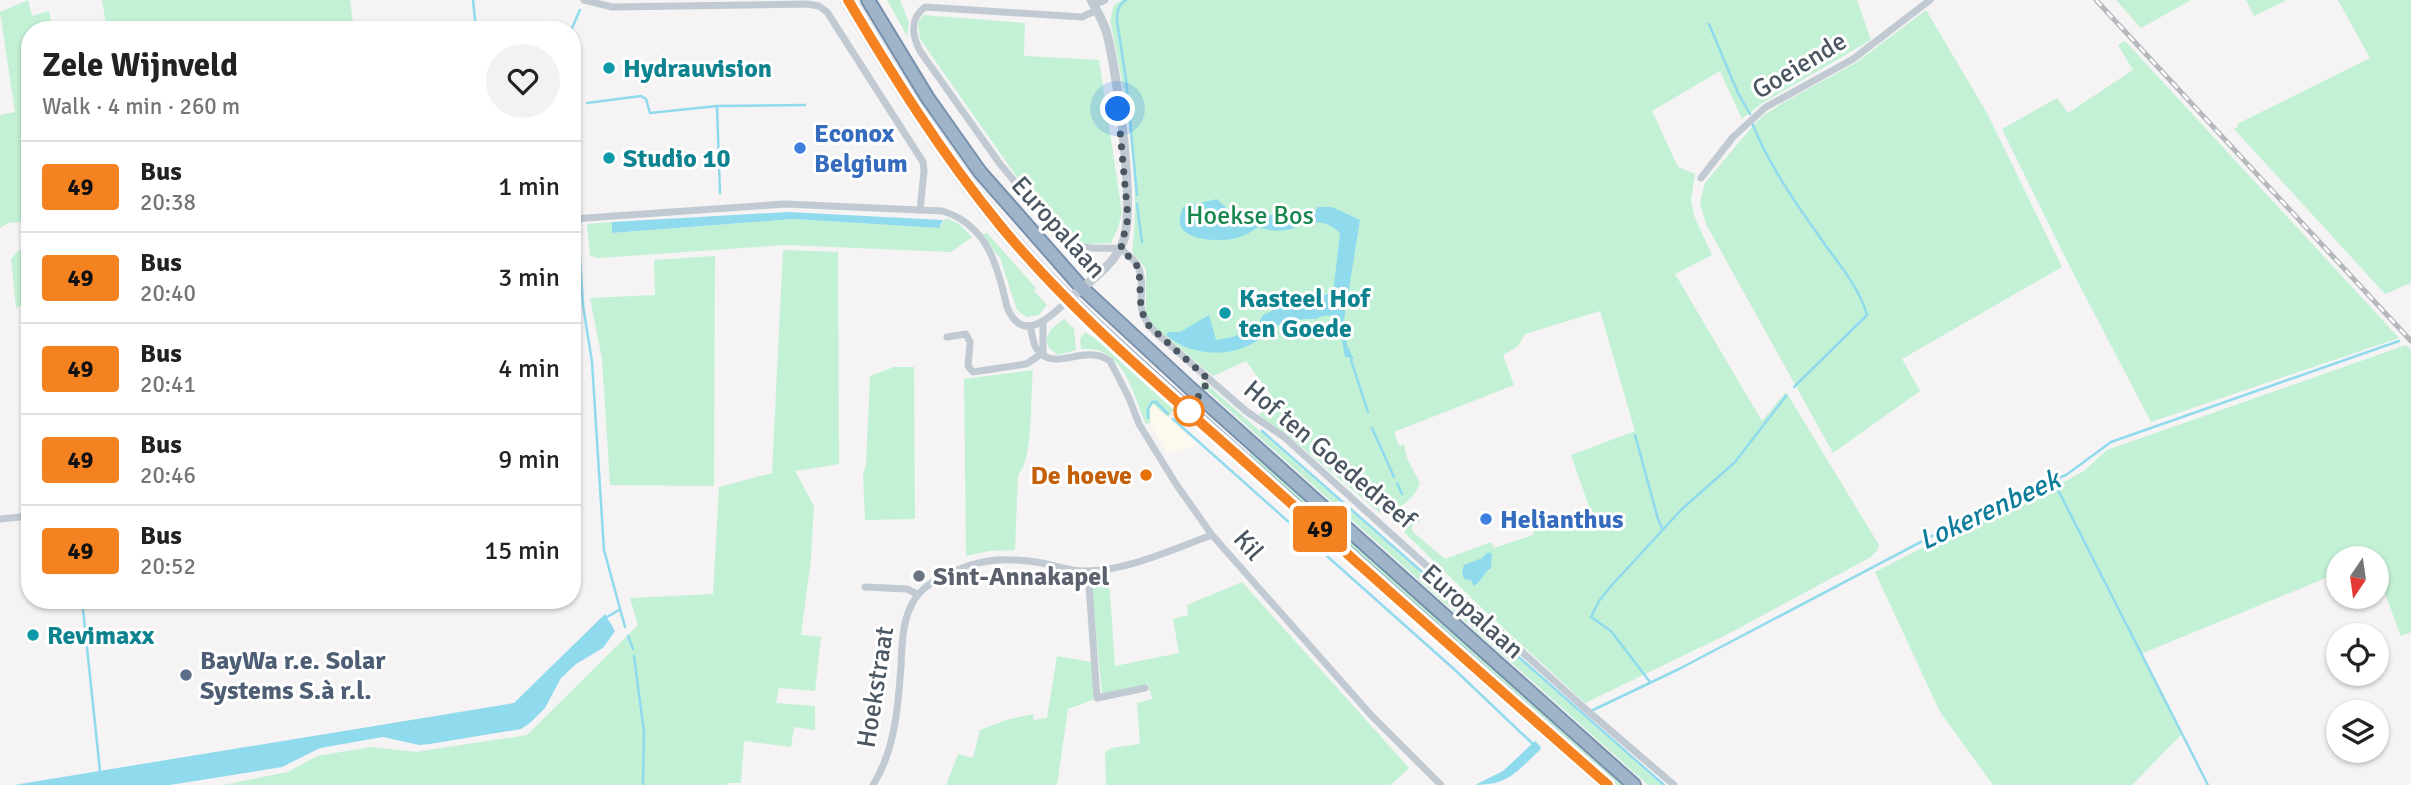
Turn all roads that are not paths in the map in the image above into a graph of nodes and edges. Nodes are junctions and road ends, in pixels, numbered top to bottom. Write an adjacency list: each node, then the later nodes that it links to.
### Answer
1 (584, 0): 8 (street)
2 (848, 0): 12 (highway, Europalaan)
3 (868, 0): 11 (highway, Europalaan)
4 (1105, 0): 6 (street)
5 (1930, 0): 7 (street, Goeiende)
6 (1094, 5): 10 (street); 10 (street)
7 (1701, 178)
8 (920, 209): 9 (street); 14 (street)
9 (581, 218)
10 (1121, 248): 11 (street); 28 (street, Hof ten Goededreef)
11 (1082, 288): 12 (street); 27 (highway, Europalaan)
12 (1068, 300): 13 (street); 26 (highway, Europalaan)
13 (1043, 323): 14 (street); 16 (street)
14 (1030, 326): 16 (street)
15 (947, 337): 16 (street)
16 (1043, 353): 19 (street, Kil)
17 (21, 517): 18 (street)
18 (0, 519)
19 (1212, 535): 20 (street, Hoekstraat); 25 (street, Kil)
20 (1088, 571): 22 (street, Hoekstraat); 23 (street)
21 (865, 587): 22 (street, Hoekstraat)
22 (917, 594): 24 (street, Hoekstraat)
23 (1145, 688)
24 (873, 785)
25 (1441, 785)
26 (1608, 785)
27 (1634, 785)
28 (1674, 785)

